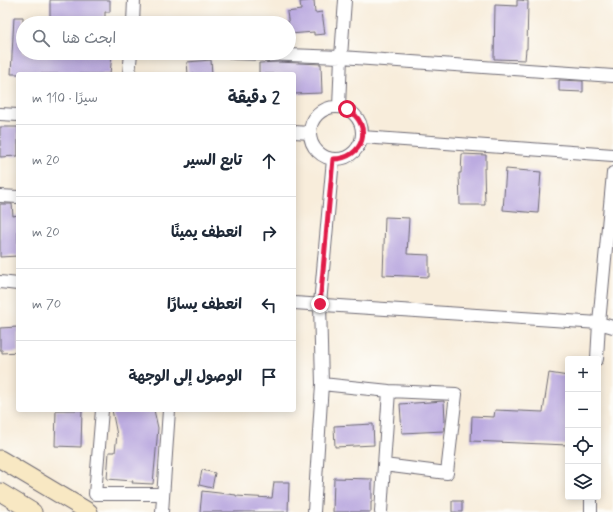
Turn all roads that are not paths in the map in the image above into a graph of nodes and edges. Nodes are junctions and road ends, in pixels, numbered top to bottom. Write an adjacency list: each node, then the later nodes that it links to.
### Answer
1 (134, 0): 3 (street)
2 (345, 0): 5 (street)
3 (133, 16)
4 (296, 55): 5 (street)
5 (341, 57): 8 (street); 9 (street)
6 (130, 60): 7 (street)
7 (129, 72)
8 (613, 76)
9 (340, 107): 13 (street); 14 (street)
10 (0, 114): 11 (street)
11 (16, 116)
12 (296, 132): 13 (street)
13 (310, 133): 16 (street)
14 (362, 137): 15 (street); 16 (street)
15 (613, 155)
16 (333, 159): 23 (street)
17 (613, 173): 25 (street)
18 (0, 196): 19 (street)
19 (16, 197)
20 (0, 282): 21 (street)
21 (16, 284)
22 (296, 303): 23 (street)
23 (320, 304): 25 (street); 28 (street)
24 (613, 316): 25 (street)
25 (599, 323): 26 (street); 27 (street)
26 (613, 327)
27 (597, 356)
28 (322, 384): 29 (street); 40 (street)
29 (389, 391): 33 (street); 33 (street)
30 (102, 412): 35 (street)
31 (169, 412): 35 (street)
32 (0, 459): 38 (street)
33 (384, 466): 41 (street)
34 (0, 492): 37 (street)
35 (163, 494): 39 (street)
36 (591, 500): 42 (street)
37 (33, 512)
38 (89, 512)
39 (162, 512)
40 (314, 512)
41 (381, 512)
42 (591, 512)

